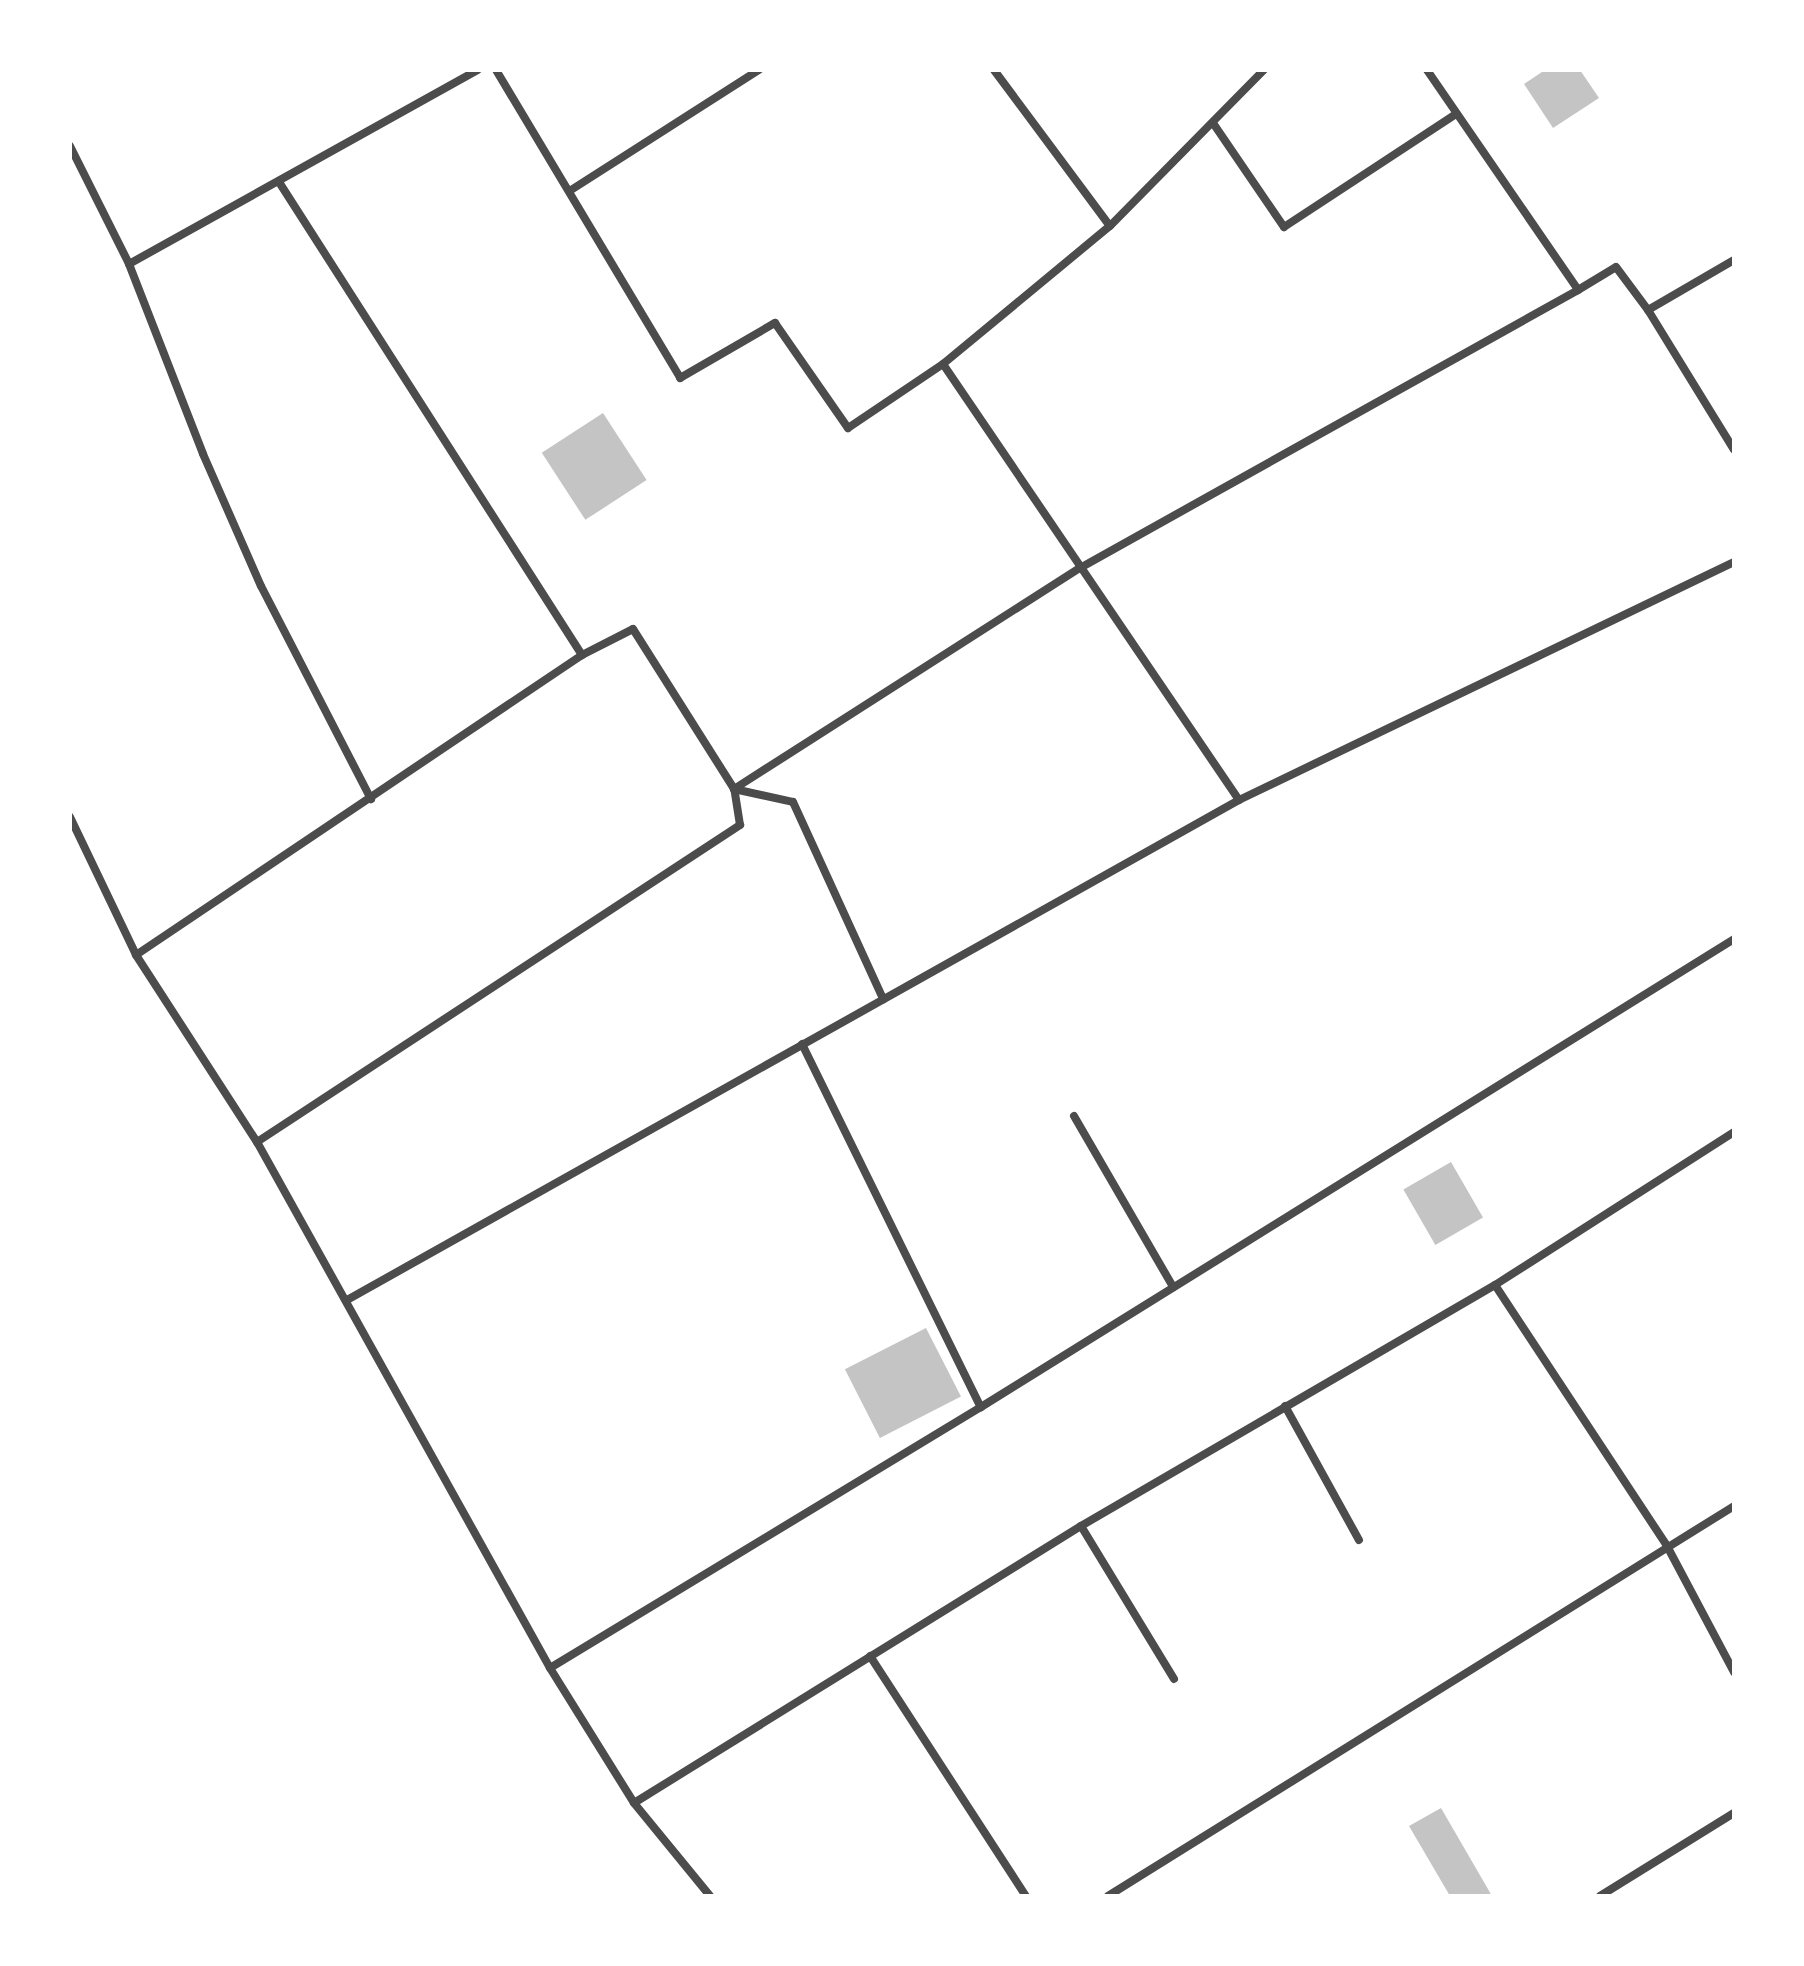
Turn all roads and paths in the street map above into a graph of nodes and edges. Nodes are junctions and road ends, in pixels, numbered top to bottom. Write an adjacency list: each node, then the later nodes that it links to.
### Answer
1 (478, 70): 10 (street)
2 (496, 70): 11 (street)
3 (759, 70): 11 (street)
4 (994, 70): 12 (street)
5 (1264, 70): 8 (street)
6 (1427, 70): 7 (street)
7 (1456, 114): 8 (street); 15 (street)
8 (1213, 123): 12 (street)
9 (70, 146): 14 (street)
10 (279, 182): 14 (street); 21 (street)
11 (571, 190): 17 (street)
12 (1110, 226): 17 (street)
13 (1734, 260): 16 (street)
14 (129, 264): 23 (street)
15 (1578, 290): 16 (street); 20 (street)
16 (1648, 310): 18 (street)
17 (943, 364): 20 (street)
18 (1734, 450)
19 (1734, 562): 24 (street)
20 (1080, 568): 22 (street); 24 (street)
21 (582, 655): 22 (street); 23 (street)
22 (734, 789): 28 (street); 32 (street)
23 (371, 799): 27 (street)
24 (1239, 800): 28 (street)
25 (70, 817): 27 (street)
26 (1734, 939): 34 (street)
27 (136, 955): 32 (street)
28 (883, 999): 29 (street)
29 (802, 1044): 35 (street); 37 (street)
30 (1074, 1116): 34 (street)
31 (1734, 1132): 33 (street)
32 (257, 1142): 35 (street)
33 (1495, 1285): 36 (street); 41 (street)
34 (1173, 1287): 37 (street)
35 (347, 1300): 43 (street)
36 (1285, 1406): 39 (street); 40 (street)
37 (981, 1407): 43 (street)
38 (1734, 1506): 41 (street)
39 (1081, 1526): 42 (street); 45 (street)
40 (1359, 1540)
41 (1667, 1546): 44 (street); 50 (street)
42 (870, 1656): 46 (street); 49 (street)
43 (550, 1668): 46 (street)
44 (1734, 1672)
45 (1174, 1679)
46 (634, 1803): 48 (street)
47 (1734, 1813): 51 (street)
48 (710, 1896)
49 (1026, 1896)
50 (1108, 1896)
51 (1600, 1896)

